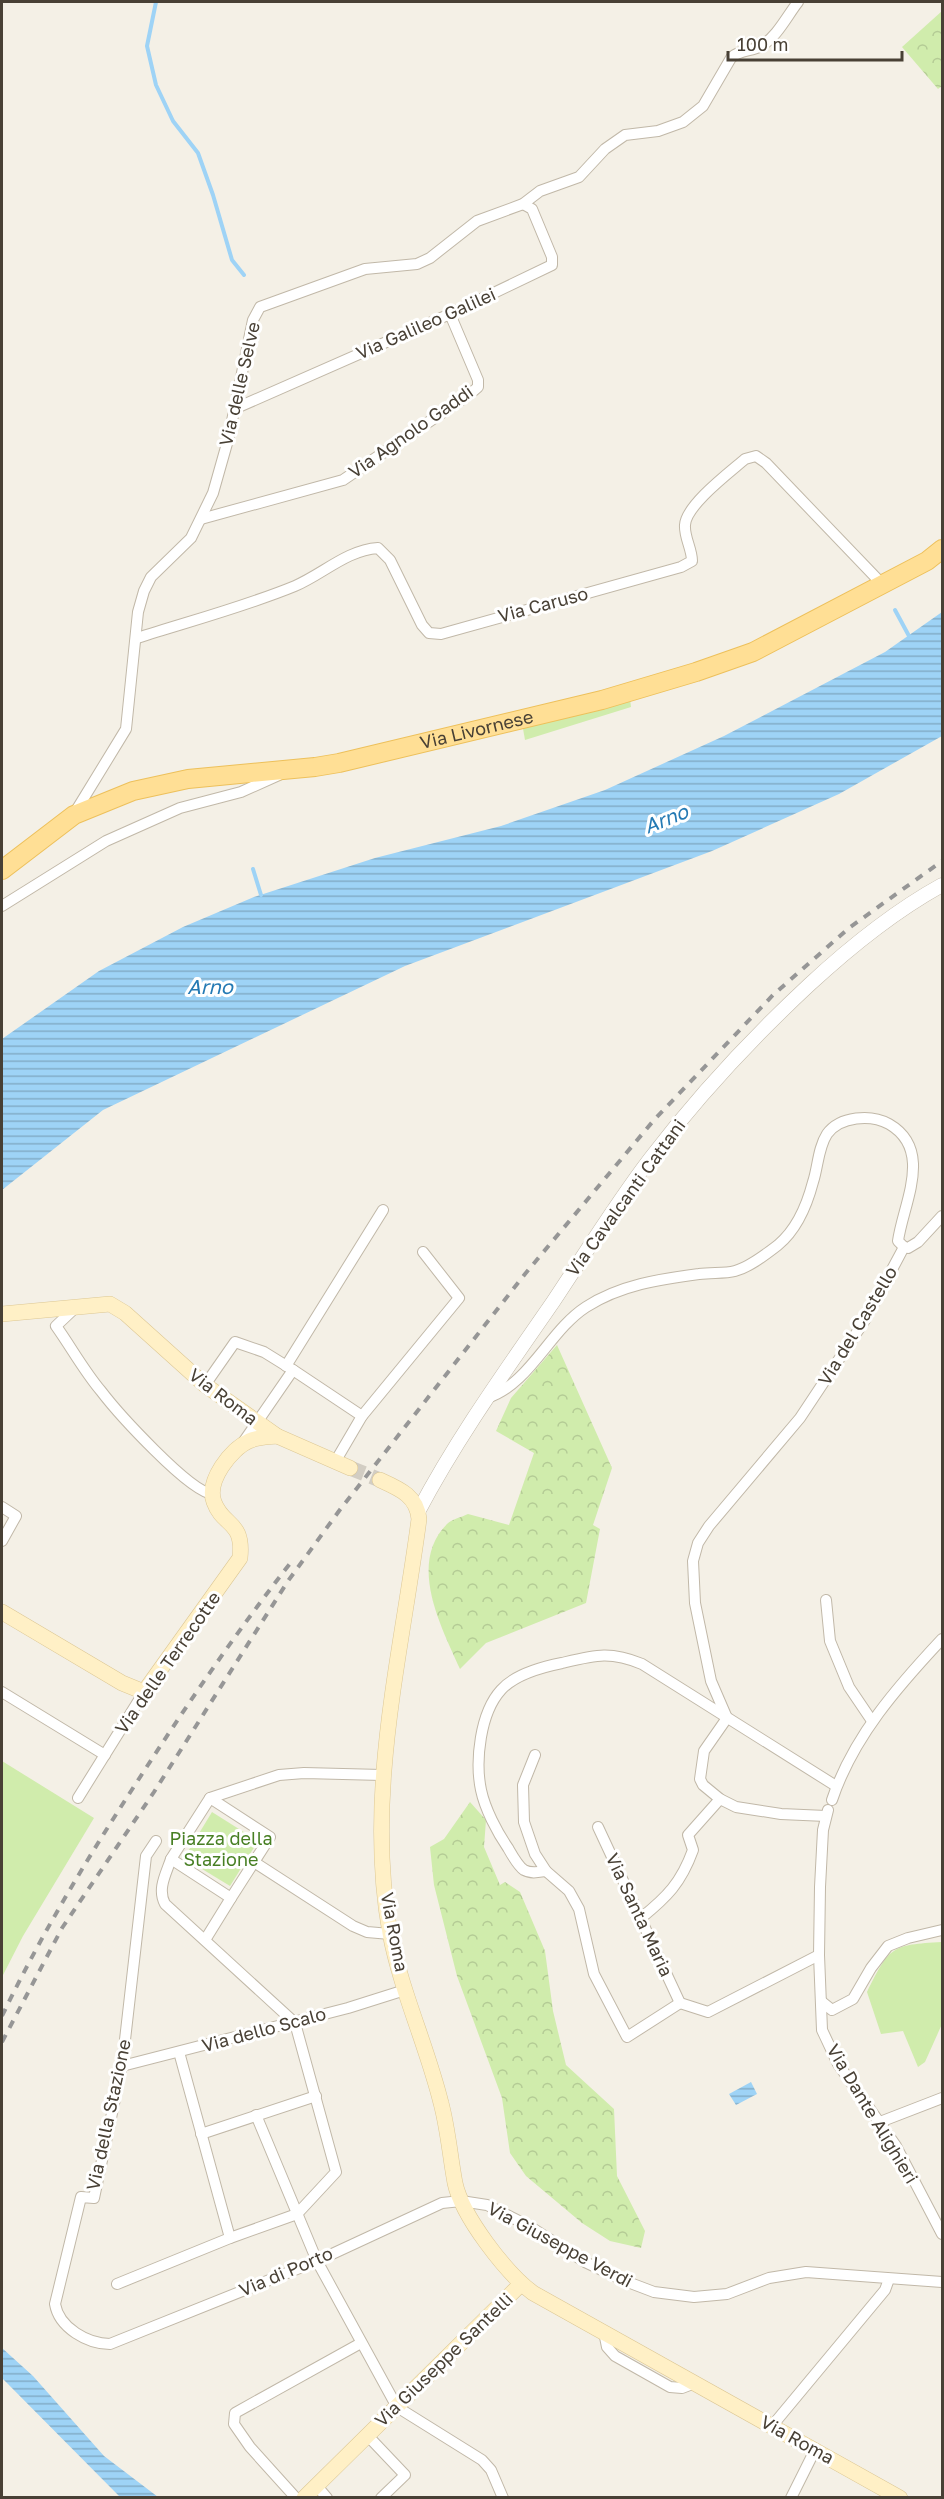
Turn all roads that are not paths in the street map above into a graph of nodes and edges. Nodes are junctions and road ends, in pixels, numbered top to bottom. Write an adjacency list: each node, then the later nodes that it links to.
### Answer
1 (798, 2): 2 (street, Via delle Selve)
2 (523, 204): 3 (street, Via Galileo Galilei); 4 (street, Via delle Selve)
3 (450, 314): 4 (street, Via Galileo Galilei); 5 (street, Via Agnolo Gaddi)
4 (234, 409): 5 (street, Via delle Selve)
5 (201, 519): 8 (street, Via delle Selve)
6 (942, 549): 7 (main road, Via Livornese)
7 (883, 585): 8 (street, Via Caruso); 9 (main road, Via Livornese)
8 (137, 638): 10 (street, Via delle Selve)
9 (296, 768): 10 (main road, Via Livornese); 13 (street)
10 (74, 814): 11 (main road, Via Livornese)
11 (2, 870)
12 (942, 885): 22 (street, Via Cavalcanti Cattani)
13 (2, 906)
14 (383, 1210): 20 (street)
15 (942, 1216): 16 (street)
16 (904, 1247): 22 (street, Via del Castello); 39 (street, Via del Castello)
17 (423, 1252): 23 (street)
18 (75, 1308): 19 (main road); 21 (main road, Via Roma); 30 (street)
19 (2, 1314)
20 (289, 1368): 21 (street); 23 (street); 24 (street)
21 (205, 1385): 24 (main road, Via Roma)
22 (487, 1398): 32 (street, Via Cavalcanti Cattani)
23 (362, 1416): 27 (street)
24 (257, 1422): 25 (main road, Via Roma); 26 (street)
25 (277, 1436): 26 (main road); 27 (main road, Via Roma)
26 (240, 1447): 30 (main road)
27 (335, 1462): 28 (main road, Via Roma)
28 (350, 1468)
29 (380, 1480): 32 (main road)
30 (213, 1494): 38 (main road, Via delle Terrecotte)
31 (2, 1507): 33 (street)
32 (418, 1512): 43 (main road, Via Roma)
33 (2, 1541)
34 (826, 1600): 40 (street)
35 (2, 1612): 38 (main road)
36 (942, 1639): 40 (street, Via Dante Alighieri)
37 (2, 1692): 41 (street)
38 (144, 1692): 41 (street, Via delle Terrecotte)
39 (727, 1718): 44 (street); 47 (street); 53 (street)
40 (872, 1721): 44 (street, Via Dante Alighieri)
41 (105, 1755): 45 (street, Via delle Terrecotte)
42 (535, 1755): 53 (street)
43 (382, 1775): 46 (street); 57 (main road, Via Roma)
44 (836, 1786): 48 (street, Via Dante Alighieri)
45 (78, 1797)
46 (210, 1798): 51 (street); 52 (street)
47 (720, 1799): 48 (street); 55 (street)
48 (829, 1808): 59 (street, Via Dante Alighieri)
49 (598, 1827): 55 (street, Via Santa Maria)
50 (156, 1841): 65 (street, Via della Stazione)
51 (171, 1859): 54 (street); 58 (street)
52 (254, 1862): 54 (street); 57 (street)
53 (546, 1871): 62 (street)
54 (231, 1898): 58 (street)
55 (641, 1918): 62 (street, Via Santa Maria)
56 (942, 1930): 61 (street)
57 (390, 1934): 60 (main road, Via Roma)
58 (205, 1940): 63 (street)
59 (819, 1955): 61 (street, Via Dante Alighieri); 62 (street)
60 (405, 1989): 63 (street, Via dello Scalo); 71 (main road, Via Roma)
61 (822, 2002): 69 (street, Via Dante Alighieri)
62 (680, 2003)
63 (295, 2023): 64 (street, Via dello Scalo); 66 (street)
64 (178, 2052): 65 (street, Via dello Scalo); 70 (street)
65 (122, 2066): 81 (street, Via della Stazione)
66 (316, 2096): 68 (street); 72 (street)
67 (942, 2098): 69 (street)
68 (256, 2115): 70 (street); 72 (street)
69 (880, 2122): 73 (street, Via Dante Alighieri)
70 (201, 2134): 74 (street)
71 (461, 2201): 75 (street, Via di Porto); 76 (street, Via Giuseppe Verdi); 79 (main road, Via Roma)
72 (297, 2214): 74 (street); 75 (street)
73 (942, 2234)
74 (230, 2238): 78 (street)
75 (317, 2261): 80 (street); 81 (street, Via di Porto)
76 (889, 2279): 77 (street, Via Giuseppe Verdi); 83 (street)
77 (942, 2282)
78 (117, 2284)
79 (521, 2284): 82 (main road, Via Giuseppe Santelli); 83 (main road, Via Roma)
80 (361, 2343): 82 (street); 87 (street)
81 (110, 2344)
82 (397, 2407): 84 (main road, Via Giuseppe Santelli); 91 (street)
83 (771, 2426): 85 (main road, Via Roma)
84 (367, 2435): 86 (main road, Via Giuseppe Santelli); 90 (street, Via Giuseppe Santelli)
85 (815, 2450): 92 (street); 93 (main road, Via Roma)
86 (316, 2485): 88 (main road, Via Giuseppe Santelli); 89 (street)
87 (296, 2498)
88 (304, 2498)
89 (327, 2498)
90 (381, 2498)
91 (504, 2498)
92 (791, 2498)
93 (900, 2498)

